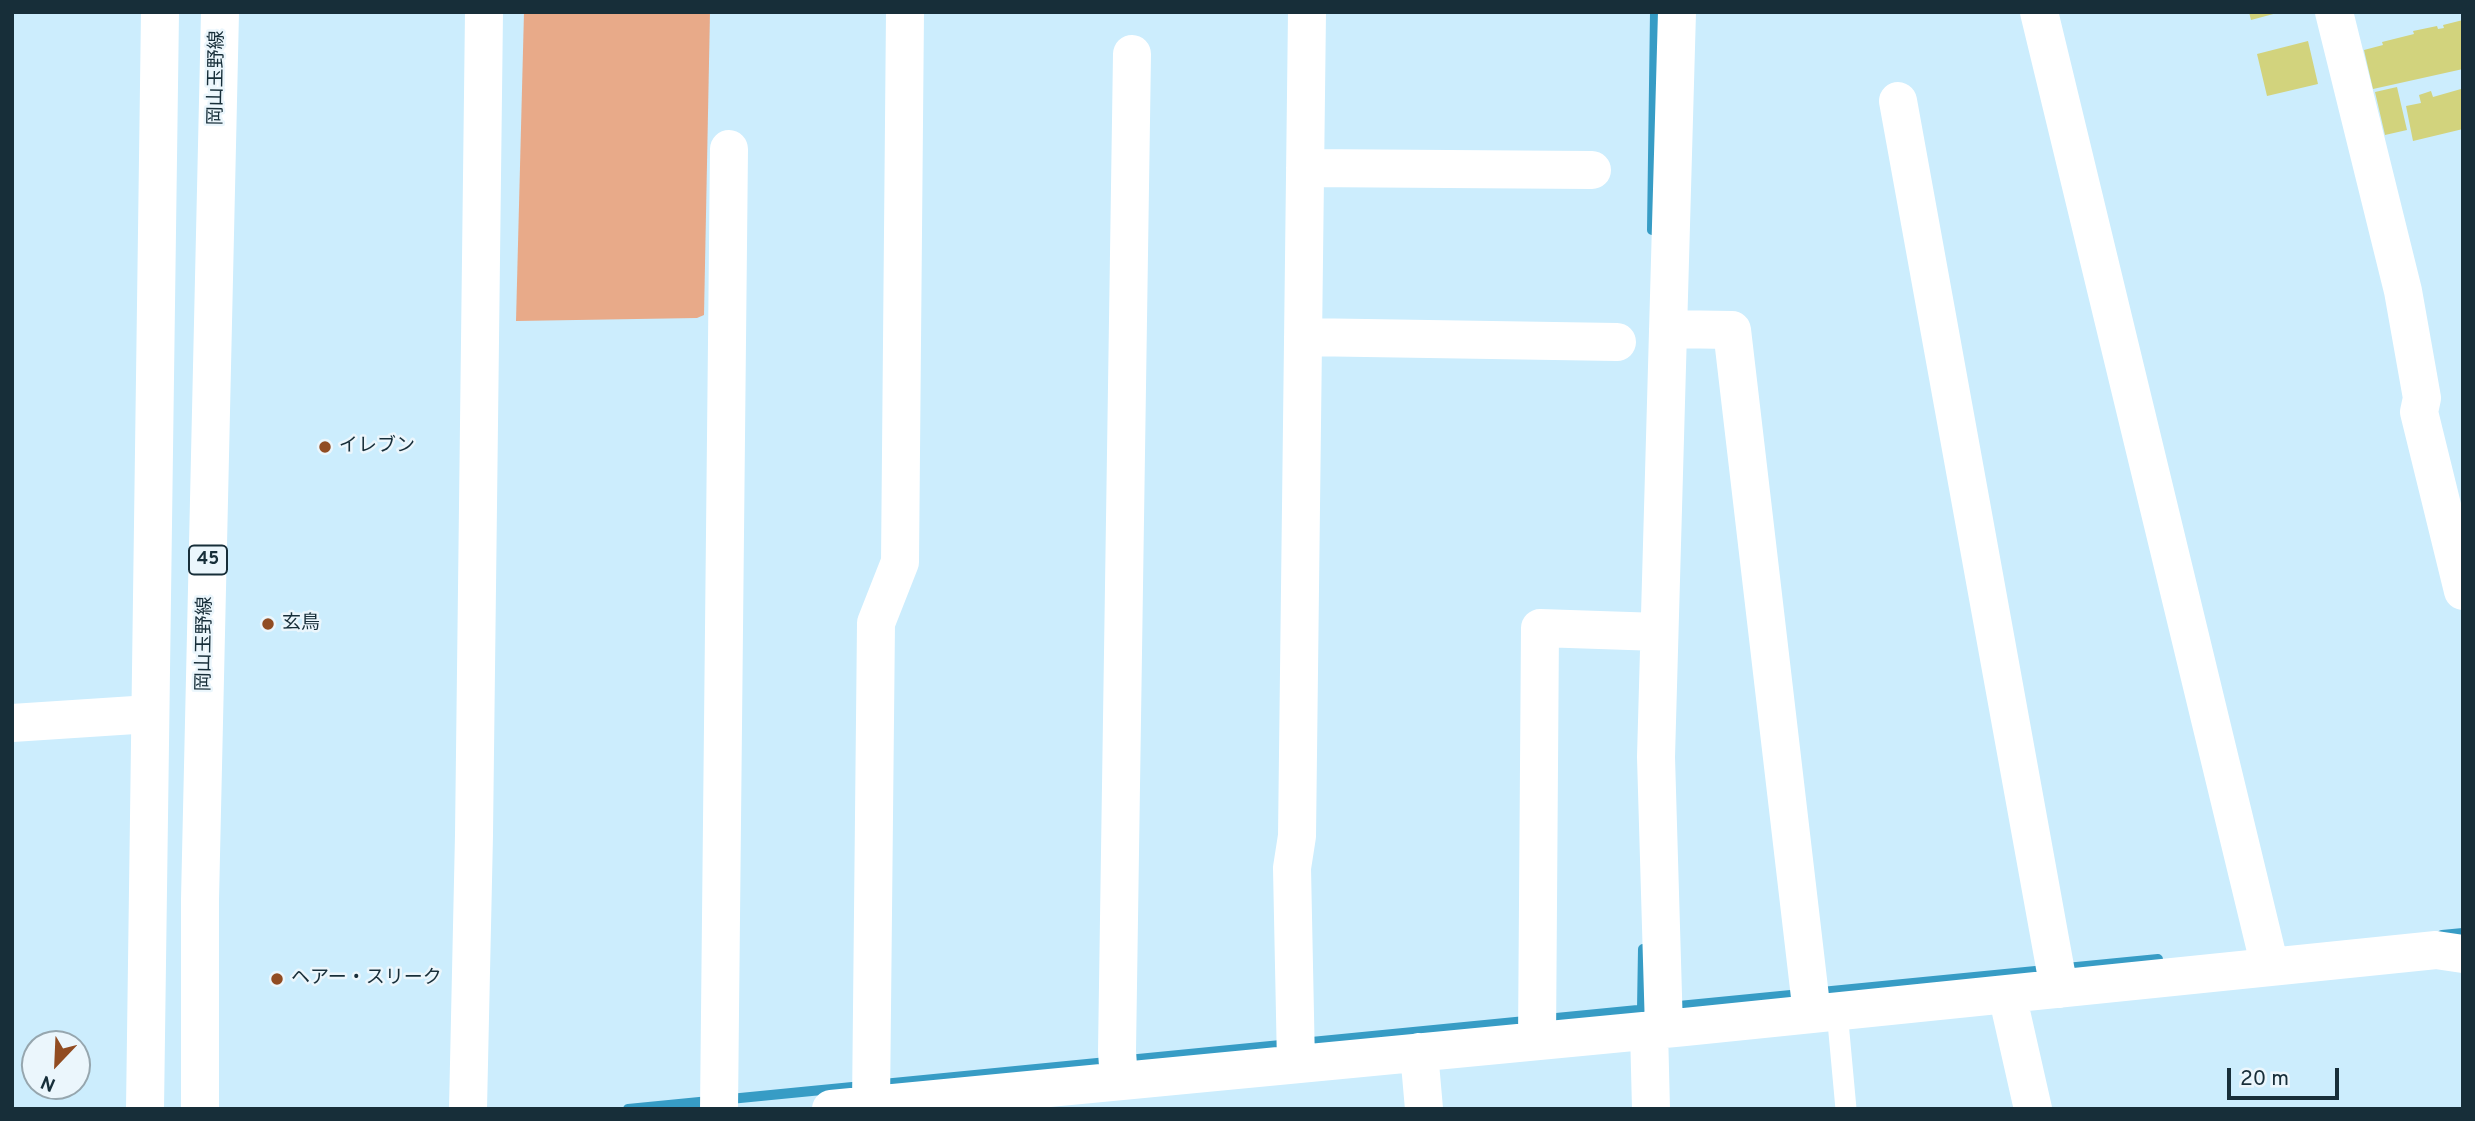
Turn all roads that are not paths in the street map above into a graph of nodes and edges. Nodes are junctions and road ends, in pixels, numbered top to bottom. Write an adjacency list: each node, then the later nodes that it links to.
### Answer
1 (160, 12): 19 (street)
2 (220, 12): 35 (street, 岡山玉野線 / 45)
3 (484, 12): 36 (street)
4 (905, 12): 32 (street)
5 (1307, 12): 12 (street)
6 (1677, 12): 14 (street)
7 (2039, 12): 22 (street)
8 (2334, 12): 17 (street)
9 (1132, 54): 30 (street)
10 (1898, 101): 23 (street)
11 (729, 149): 31 (street)
12 (1305, 168): 13 (street); 15 (street)
13 (1592, 170)
14 (1668, 329): 18 (street); 25 (street)
15 (1303, 337): 16 (street); 28 (street)
16 (1617, 342)
17 (2463, 592)
18 (1650, 632): 26 (street); 27 (street)
19 (150, 715): 20 (street); 34 (street)
20 (12, 723)
21 (2463, 954): 22 (street)
22 (2267, 955): 23 (street)
23 (2057, 975): 24 (street)
24 (2007, 994): 25 (street); 41 (street)
25 (1817, 1001): 26 (street); 40 (lane)
26 (1660, 1018): 27 (street); 39 (street)
27 (1537, 1023): 29 (street)
28 (1295, 1050): 29 (street); 30 (street)
29 (1419, 1052): 38 (street)
30 (1118, 1067): 33 (street)
31 (719, 1096)
32 (886, 1097): 33 (street); 37 (street)
33 (1073, 1097)
34 (145, 1109)
35 (200, 1109)
36 (468, 1109)
37 (831, 1109)
38 (1424, 1109)
39 (1651, 1109)
40 (1846, 1109)
41 (2033, 1109)

